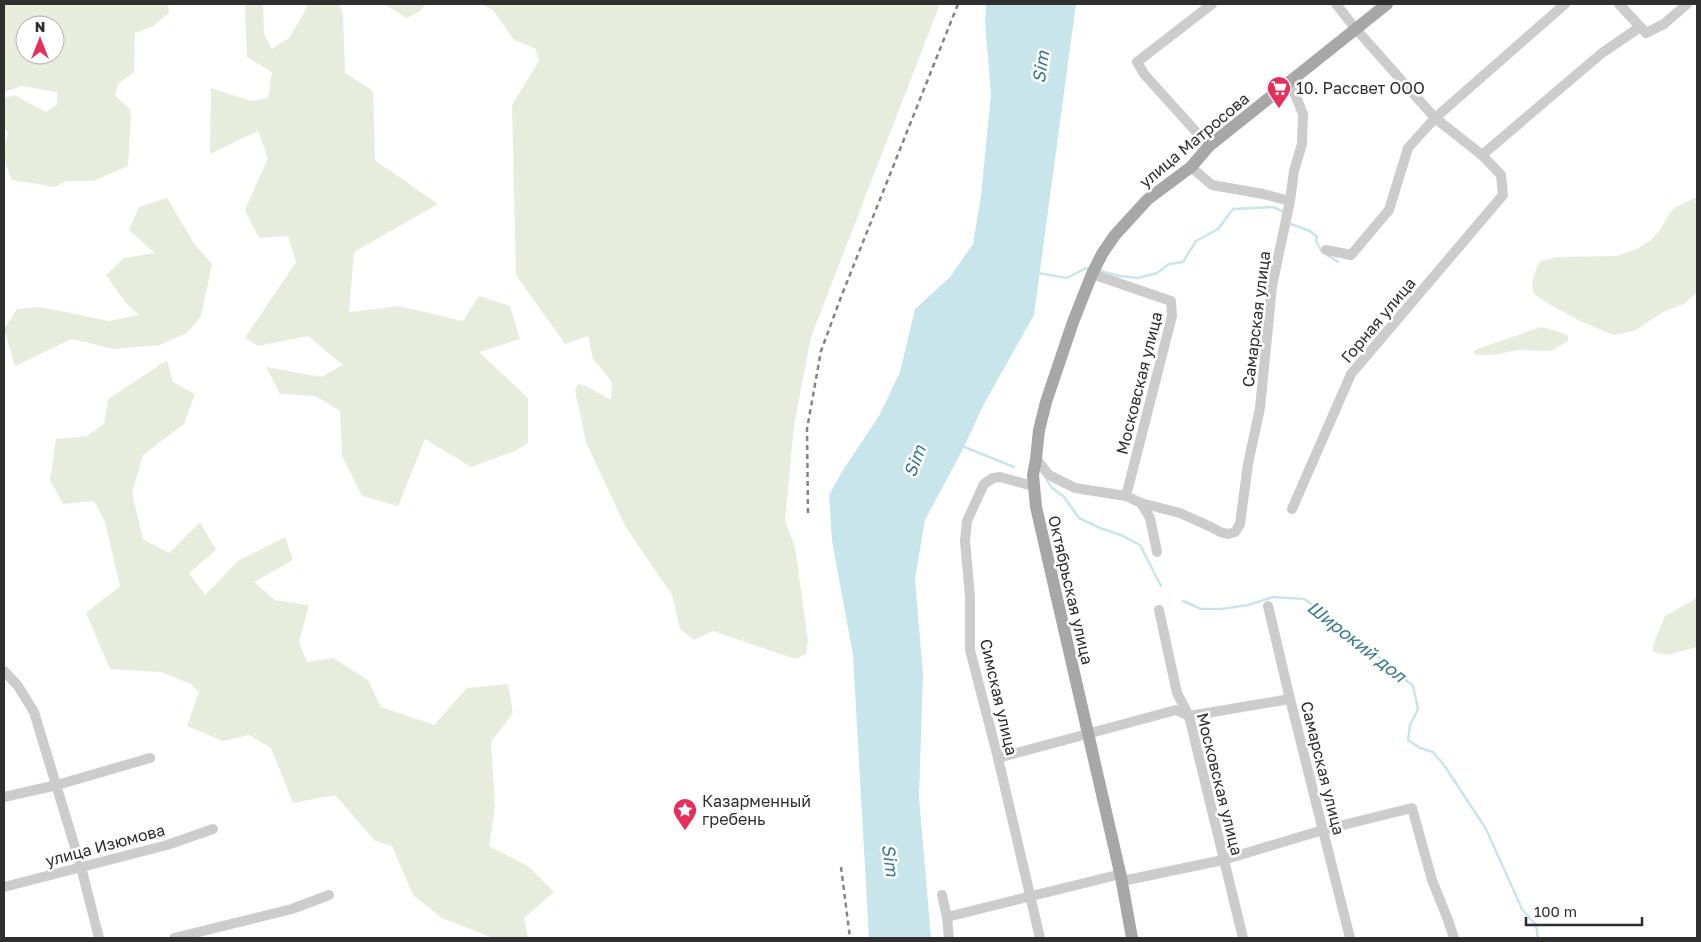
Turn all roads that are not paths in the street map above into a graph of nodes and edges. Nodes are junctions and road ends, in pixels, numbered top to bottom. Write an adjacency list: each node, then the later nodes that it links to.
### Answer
1 (1212, 4): 11 (street)
2 (1336, 4): 8 (street)
3 (1387, 4): 8 (main road, улица Матросова)
4 (1565, 4): 10 (street)
5 (1619, 4): 7 (street)
6 (1687, 4): 7 (street)
7 (1640, 27): 12 (street)
8 (1355, 28): 9 (main road, улица Матросова); 10 (street)
9 (1290, 82): 11 (main road, улица Матросова); 14 (street, Самарская улица)
10 (1435, 118): 12 (street); 15 (street)
11 (1209, 146): 13 (main road, улица Матросова)
12 (1482, 155): 22 (street, Горная улица)
13 (1191, 167): 14 (street); 16 (main road, улица Матросова)
14 (1290, 201): 21 (street, Самарская улица)
15 (1326, 250)
16 (1102, 254): 17 (main road, Октябрьская улица)
17 (1092, 274): 18 (main road, Октябрьская улица); 20 (street, Московская улица)
18 (1036, 459): 19 (main road, Октябрьская улица); 20 (street)
19 (1033, 486): 29 (main road, Октябрьская улица); 31 (street, Симская улица)
20 (1126, 496): 21 (street)
21 (1141, 503): 23 (street)
22 (1292, 509)
23 (1157, 552)
24 (1268, 606): 27 (street, Самарская улица)
25 (1159, 610): 28 (street, Московская улица)
26 (4, 671): 32 (street)
27 (1290, 698): 28 (street); 35 (street, Самарская улица)
28 (1189, 716): 29 (street); 36 (street, Московская улица)
29 (1087, 735): 31 (street); 38 (main road, Октябрьская улица)
30 (150, 758): 32 (street)
31 (998, 758): 42 (street, Симская улица)
32 (57, 785): 33 (street); 37 (street)
33 (4, 797)
34 (213, 829): 37 (street, улица Изюмова)
35 (1323, 830): 36 (street); 50 (street, Самарская улица); 51 (street)
36 (1223, 860): 38 (street); 49 (street, Московская улица)
37 (81, 867): 39 (street, улица Изюмова); 44 (street)
38 (1121, 877): 42 (street); 48 (main road, Октябрьская улица)
39 (4, 887)
40 (329, 895): 45 (street)
41 (942, 895): 43 (street)
42 (1030, 897): 43 (street); 47 (street, Симская улица)
43 (947, 917): 46 (street)
44 (99, 938)
45 (174, 938)
46 (949, 938)
47 (1040, 938)
48 (1132, 938)
49 (1243, 938)
50 (1350, 938)
51 (1454, 938)

